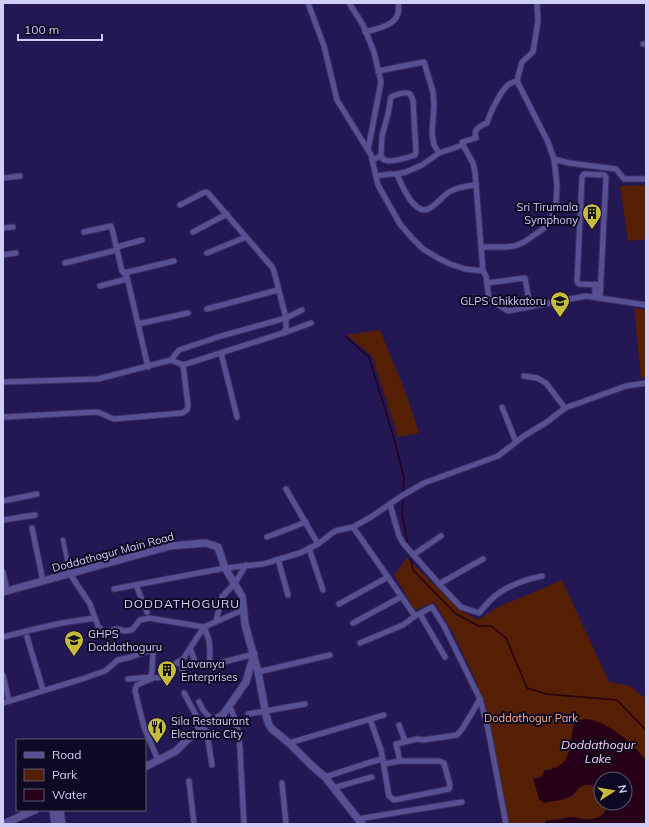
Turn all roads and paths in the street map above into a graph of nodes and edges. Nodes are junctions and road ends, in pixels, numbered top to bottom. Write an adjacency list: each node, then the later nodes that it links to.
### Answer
1 (308, 3): 9 (street)
2 (349, 3): 5 (street)
3 (398, 3): 5 (street)
4 (537, 3): 7 (street)
5 (365, 32): 6 (street)
6 (378, 71): 9 (street); 10 (street)
7 (517, 81): 8 (street); 13 (street)
8 (463, 144): 10 (street); 19 (street)
9 (368, 150): 12 (street)
10 (439, 153): 14 (street)
11 (381, 156): 11 (street); 12 (street)
12 (372, 160): 16 (street)
13 (554, 160): 18 (street); 28 (street)
14 (397, 174): 16 (street); 19 (street)
15 (20, 176): 17 (street)
16 (376, 176): 35 (street)
17 (3, 178)
18 (646, 179)
19 (476, 185): 28 (street)
20 (180, 205): 21 (street)
21 (227, 214): 25 (street); 26 (street)
22 (14, 227): 23 (street)
23 (3, 228)
24 (84, 232): 29 (street)
25 (193, 232)
26 (246, 237): 32 (street); 41 (street)
27 (142, 240): 29 (street)
28 (481, 247): 35 (street)
29 (117, 248): 34 (street); 36 (street)
30 (16, 253): 31 (street)
31 (3, 254)
32 (207, 254)
33 (174, 261): 36 (street)
34 (65, 263)
35 (483, 271): 38 (street)
36 (124, 273): 37 (street)
37 (127, 279): 40 (street); 50 (street)
38 (487, 283): 44 (street); 44 (street)
39 (598, 284): 39 (street); 42 (street)
40 (100, 286)
41 (278, 290): 45 (street); 48 (street)
42 (598, 298): 43 (street); 44 (street)
43 (646, 305)
44 (530, 306)
45 (207, 309)
46 (302, 310): 48 (street)
47 (188, 313): 50 (street)
48 (286, 318): 51 (street); 53 (street)
49 (311, 323): 51 (street)
50 (138, 324): 55 (street)
51 (283, 333): 52 (street)
52 (221, 353): 54 (street); 62 (street)
53 (171, 360): 54 (street); 55 (street)
54 (183, 365): 61 (street)
55 (148, 367): 57 (street)
56 (524, 376): 60 (street)
57 (3, 382)
58 (646, 383): 60 (street)
59 (502, 407): 63 (street)
60 (565, 408): 63 (street)
61 (3, 416)
62 (237, 417)
63 (516, 442): 67 (street)
64 (286, 489): 70 (street)
65 (38, 494): 66 (street)
66 (3, 501)
67 (390, 504): 71 (street); 78 (street)
68 (35, 515): 69 (street)
69 (3, 520)
70 (306, 522): 74 (street); 76 (street)
71 (353, 527): 76 (street); 86 (street)
72 (32, 528): 87 (street)
73 (441, 536): 78 (street)
74 (267, 537)
75 (63, 540): 84 (street)
76 (318, 544): 77 (street)
77 (309, 548): 79 (street); 92 (street)
78 (413, 555): 89 (street)
79 (278, 559): 81 (street); 94 (street)
80 (483, 559): 89 (street)
81 (246, 565): 82 (street); 88 (street)
82 (225, 568): 84 (street, Doddathogur Main Road); 88 (street, Doddathogur Main Road); 90 (street)
83 (3, 572): 93 (street)
84 (70, 574): 87 (street, Doddathogur Main Road); 100 (street)
85 (542, 576): 89 (street)
86 (388, 578): 95 (street); 96 (street)
87 (43, 581): 93 (street, Doddathogur Main Road)
88 (235, 583): 97 (street, Doddathogur Main Road); 101 (street)
89 (439, 584)
90 (136, 585): 91 (street); 98 (street)
91 (114, 589)
92 (323, 590)
93 (5, 592)
94 (288, 594)
95 (401, 597): 99 (street); 102 (street)
96 (339, 604)
97 (243, 610): 101 (street); 108 (street, Doddathogur Main Road)
98 (147, 612)
99 (418, 615): 106 (street); 110 (street); 120 (street)
100 (95, 618): 103 (street); 104 (street)
101 (216, 621): 103 (street)
102 (353, 623)
103 (204, 627): 107 (street); 108 (street)
104 (3, 637)
105 (27, 637): 118 (street)
106 (360, 643)
107 (190, 648): 111 (street); 112 (street)
108 (254, 654): 114 (street, Doddathogur Main Road); 125 (street)
109 (330, 655): 114 (street)
110 (445, 657)
111 (180, 661): 113 (street); 116 (street)
112 (196, 664)
113 (183, 671)
114 (258, 672): 126 (street, Doddathogur Main Road)
115 (3, 675): 121 (street)
116 (152, 677): 117 (street); 118 (street); 135 (street)
117 (128, 678)
118 (43, 690): 121 (street)
119 (184, 693): 131 (street)
120 (480, 699): 133 (street); 156 (street)
121 (9, 700): 123 (street)
122 (199, 702): 130 (street)
123 (3, 703)
124 (304, 704): 126 (street)
125 (229, 706): 130 (street); 154 (street)
126 (266, 711): 127 (street); 134 (street, Doddathogur Main Road)
127 (248, 714)
128 (384, 715): 129 (street)
129 (370, 719): 134 (street); 137 (street)
130 (212, 720): 131 (street)
131 (202, 725): 135 (street); 138 (street)
132 (400, 725): 133 (street)
133 (405, 741): 136 (street)
134 (289, 743): 140 (street, Doddathogur Main Road)
135 (158, 760): 139 (street)
136 (400, 761): 137 (street); 137 (street)
137 (383, 762): 140 (street)
138 (212, 765)
139 (146, 766)
140 (325, 777): 144 (street, Doddathogur Main Road)
141 (372, 777): 144 (street)
142 (189, 781): 153 (street)
143 (282, 783): 155 (street)
144 (333, 788): 149 (street, Doddathogur Main Road)
145 (462, 802): 149 (street)
146 (33, 811): 150 (street)
147 (53, 811): 151 (street)
148 (60, 811): 152 (street)
149 (360, 822)
150 (3, 824)
151 (55, 824)
152 (62, 824)
153 (194, 824)
154 (244, 824)
155 (286, 824)
156 (506, 824)

